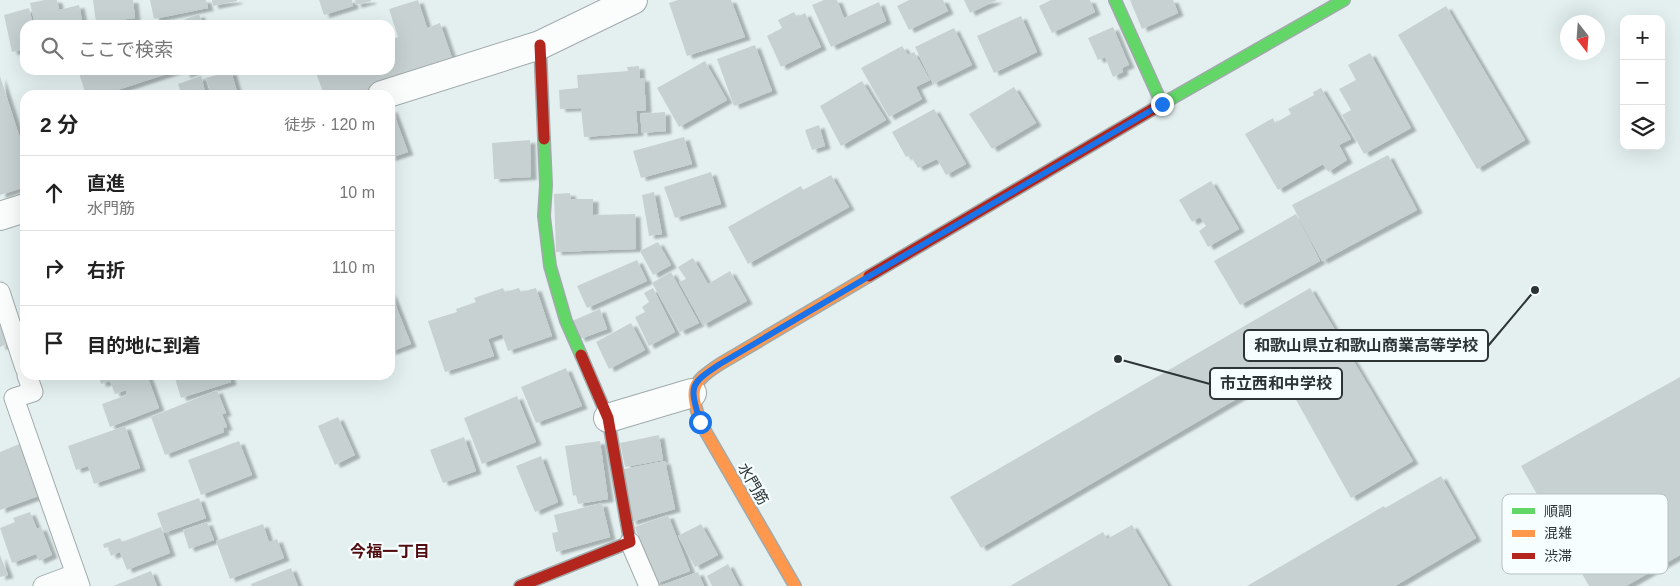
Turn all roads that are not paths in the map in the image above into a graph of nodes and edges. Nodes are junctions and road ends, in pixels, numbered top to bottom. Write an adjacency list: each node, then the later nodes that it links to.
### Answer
1 (633, 0): 4 (street)
2 (1115, 0): 7 (street)
3 (1344, 0): 7 (street)
4 (590, 10): 5 (street)
5 (540, 45): 6 (street); 14 (street)
6 (395, 91)
7 (1162, 104): 13 (street)
8 (20, 210): 9 (street)
9 (0, 216)
10 (0, 292): 11 (lane)
11 (20, 353)
12 (29, 380): 16 (lane)
13 (692, 393): 14 (street); 20 (street, 水門筋)
14 (608, 418): 15 (street)
15 (630, 542): 18 (street); 19 (lane)
16 (78, 580): 17 (lane)
17 (43, 586)
18 (520, 586)
19 (649, 586)
20 (795, 586)

